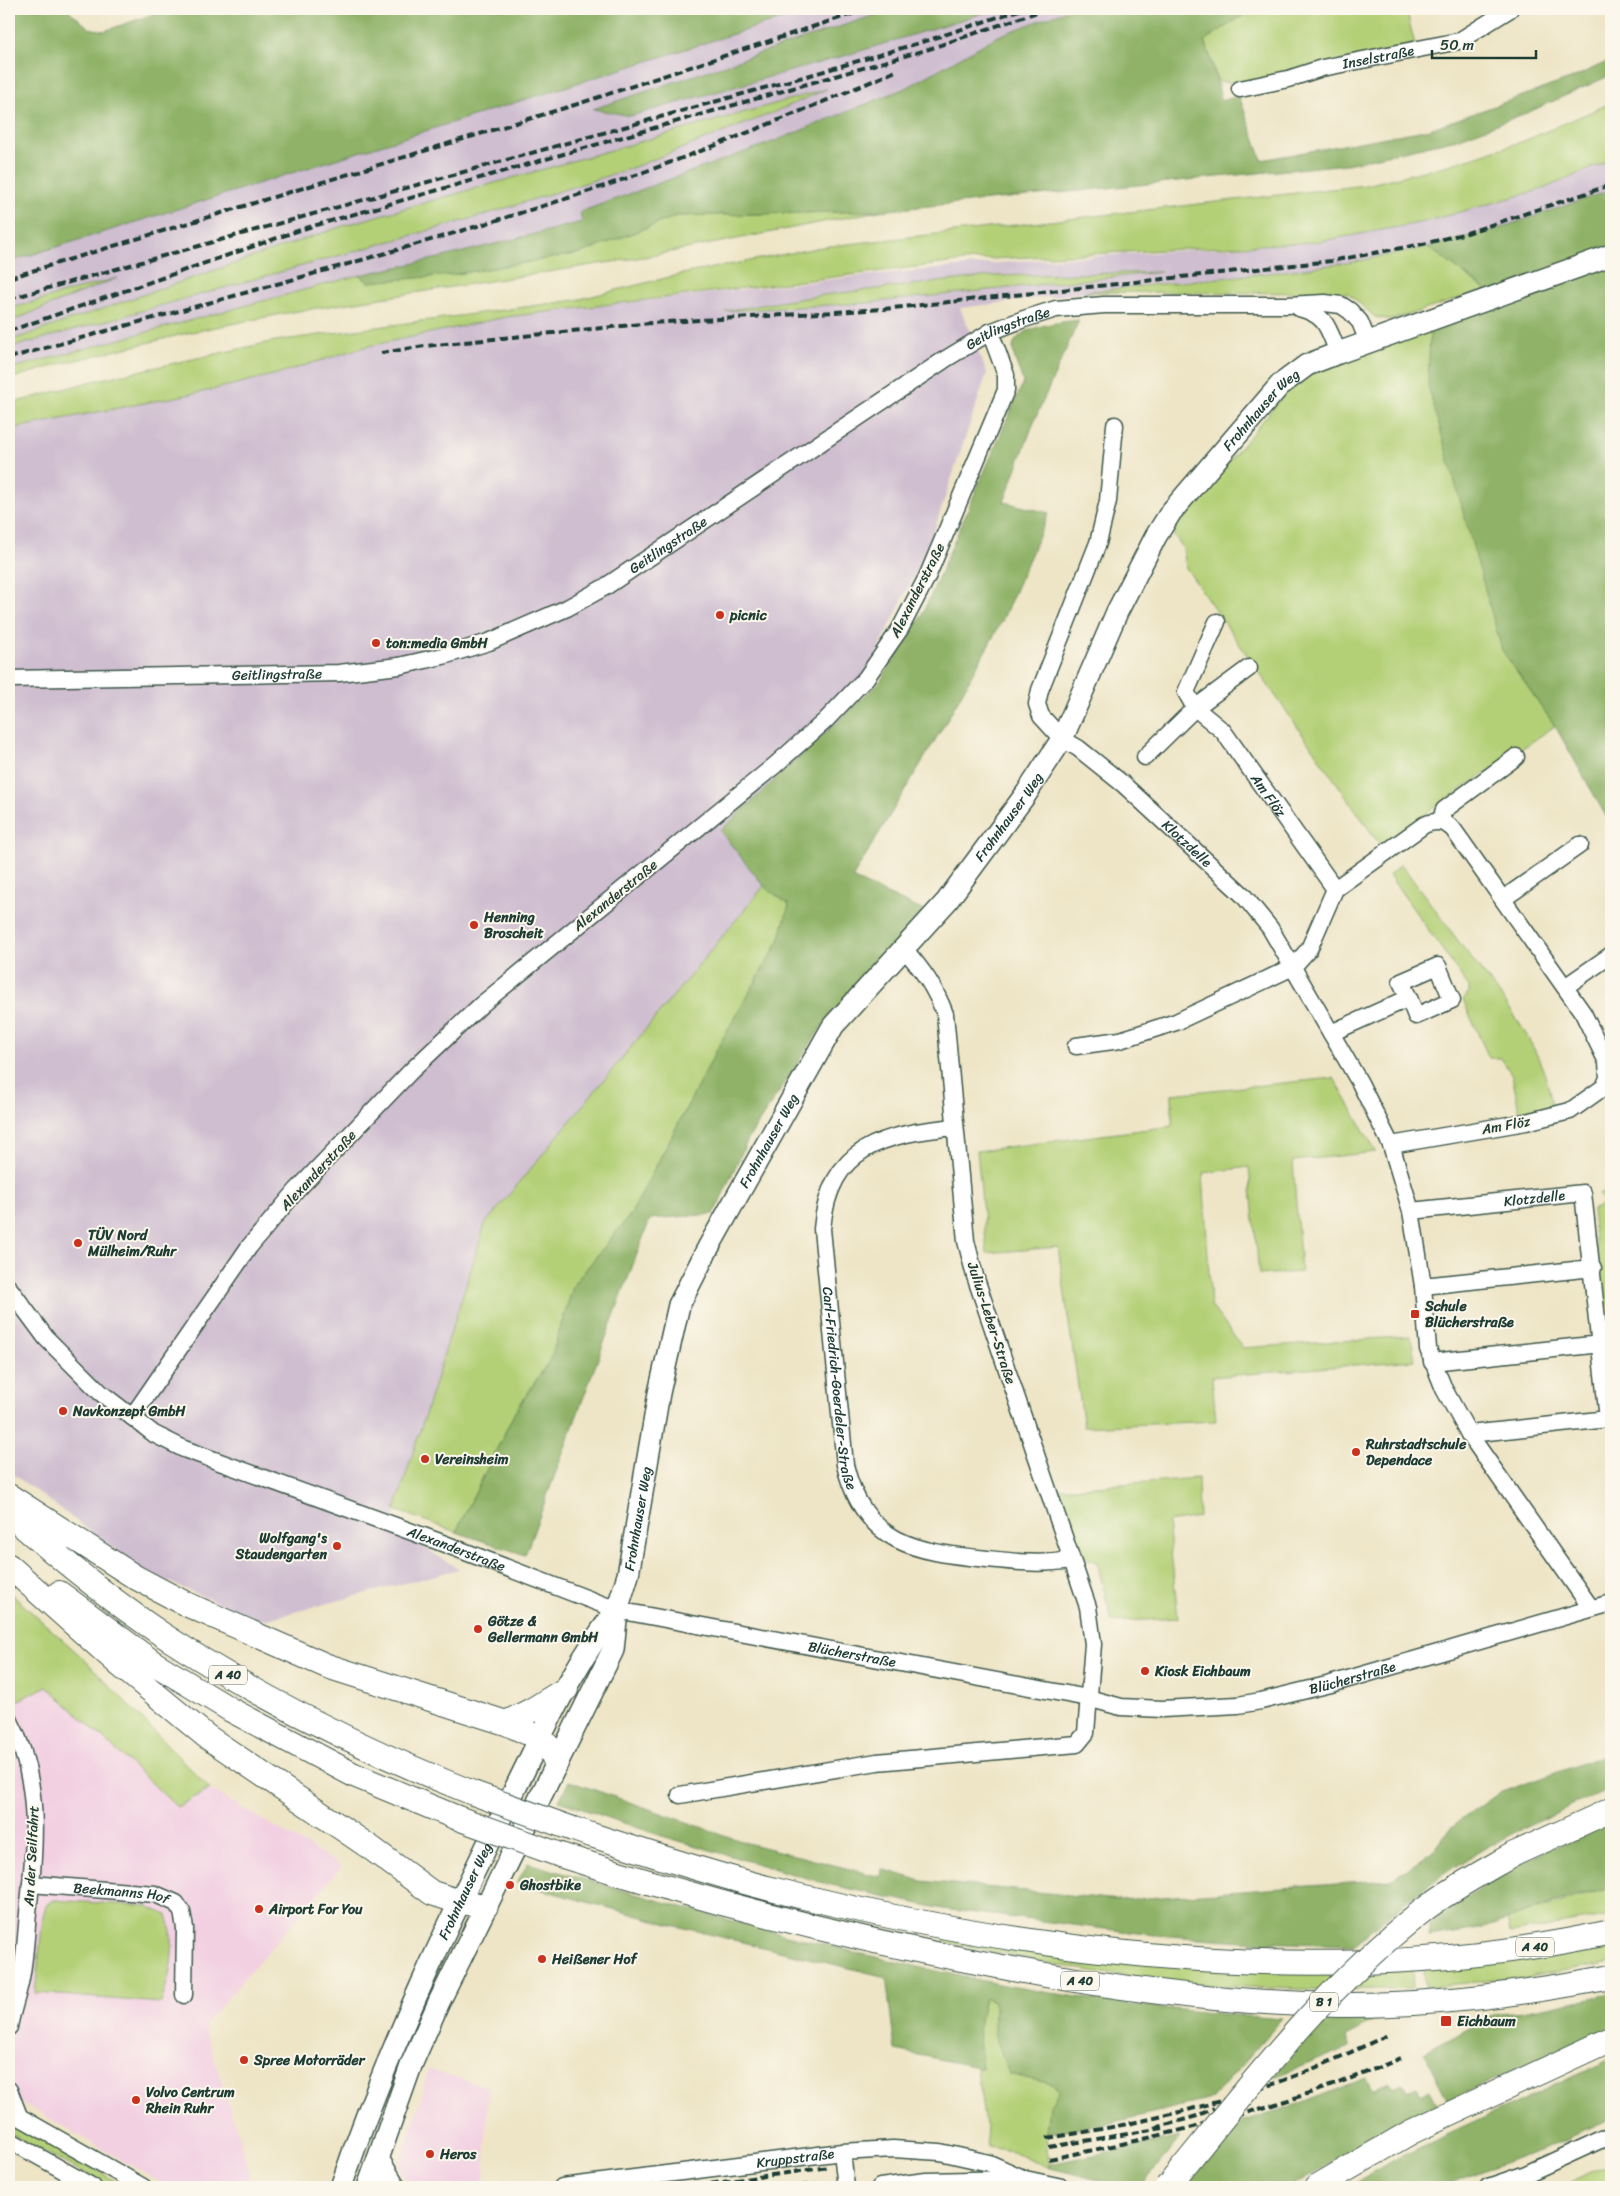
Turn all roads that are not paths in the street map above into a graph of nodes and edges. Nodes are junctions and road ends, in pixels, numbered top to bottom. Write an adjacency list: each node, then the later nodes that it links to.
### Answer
1 (1500, 12): 2 (street, Inselstraße)
2 (1240, 89)
3 (1611, 255): 6 (main road, Frohnhauser Weg)
4 (1287, 305): 5 (street, Geitlingstraße); 6 (street, Geitlingstraße); 7 (street, Geitlingstraße)
5 (990, 332): 11 (street, Geitlingstraße); 36 (street, Alexanderstraße)
6 (1368, 342): 7 (main road, Frohnhauser Weg)
7 (1338, 352): 13 (main road, Frohnhauser Weg)
8 (1115, 425): 13 (street)
9 (1217, 622): 12 (street)
10 (1249, 668): 12 (street)
11 (9, 679)
12 (1195, 708): 14 (street); 18 (street, Am Flöz)
13 (1062, 739): 20 (main road, Frohnhauser Weg); 22 (street, Klotzdelle)
14 (1145, 757)
15 (1516, 757): 16 (street)
16 (1440, 821): 18 (street); 19 (street, Am Flöz)
17 (1580, 845): 19 (street)
18 (1335, 889): 22 (street)
19 (1503, 899): 23 (street, Am Flöz)
20 (904, 949): 28 (street, Julius-Leber-Straße); 45 (main road, Frohnhauser Weg)
21 (1611, 955): 23 (street)
22 (1293, 967): 25 (street, Klotzdelle); 26 (street)
23 (1564, 987): 27 (street, Am Flöz)
24 (1408, 998): 25 (street)
25 (1331, 1033): 29 (street, Klotzdelle)
26 (1076, 1046)
27 (1610, 1078): 29 (street, Am Flöz)
28 (955, 1127): 41 (street, Julius-Leber-Straße); 41 (street, Carl-Friedrich-Goerdeler-Straße)
29 (1391, 1145): 30 (street, Klotzdelle)
30 (1411, 1211): 31 (street, Klotzdelle); 32 (street, Klotzdelle)
31 (1593, 1268): 32 (street); 34 (street, Klotzdelle)
32 (1423, 1286): 35 (street, Klotzdelle)
33 (9, 1288): 36 (street, Alexanderstraße)
34 (1601, 1344): 35 (street); 37 (street, Klotzdelle)
35 (1432, 1362): 37 (street, Klotzdelle)
36 (132, 1417): 45 (street, Alexanderstraße)
37 (1469, 1434): 44 (street, Klotzdelle)
38 (9, 1496): 49 (highway)
39 (9, 1514): 57 (highway, A 40, bridge)
40 (9, 1554): 58 (highway, A 40, bridge)
41 (1070, 1560): 47 (street, Julius-Leber-Straße)
42 (9, 1566): 55 (highway)
43 (1611, 1603): 44 (street, Blücherstraße)
44 (1591, 1608): 47 (street, Blücherstraße)
45 (617, 1610): 46 (main road, Frohnhauser Weg); 47 (street, Blücherstraße); 51 (main road, Frohnhauser Weg)
46 (566, 1689): 49 (highway); 50 (main road, Frohnhauser Weg)
47 (1088, 1698): 52 (street)
48 (9, 1719): 54 (street, An der Seilfahrt)
49 (506, 1723): 50 (highway)
50 (541, 1738): 51 (highway); 55 (main road, Frohnhauser Weg)
51 (556, 1763): 56 (main road, Frohnhauser Weg)
52 (680, 1795)
53 (1611, 1810): 78 (highway, B 1, bridge)
54 (31, 1884): 59 (street, Beekmanns Hof); 60 (street, An der Seilfahrt)
55 (460, 1902): 56 (highway); 71 (main road, Frohnhauser Weg)
56 (486, 1906): 67 (main road, Frohnhauser Weg)
57 (1611, 1932)
58 (1611, 1977)
59 (184, 1995)
60 (9, 2026)
61 (1611, 2039): 79 (highway)
62 (9, 2090): 63 (street)
63 (14, 2114): 70 (street)
64 (1611, 2135): 80 (street)
65 (9, 2140): 69 (street)
66 (842, 2152): 68 (street, Kruppstraße); 74 (street, Kruppstraße); 75 (street)
67 (378, 2159): 72 (main road, Frohnhauser Weg); 73 (main road)
68 (1025, 2179): 76 (street, Kruppstraße); 77 (street, Kruppstraße)
69 (93, 2187)
70 (143, 2187)
71 (341, 2187)
72 (368, 2187)
73 (395, 2187)
74 (562, 2187)
75 (846, 2187)
76 (880, 2187)
77 (1062, 2187)
78 (1167, 2187)
79 (1316, 2187)
80 (1488, 2187)

